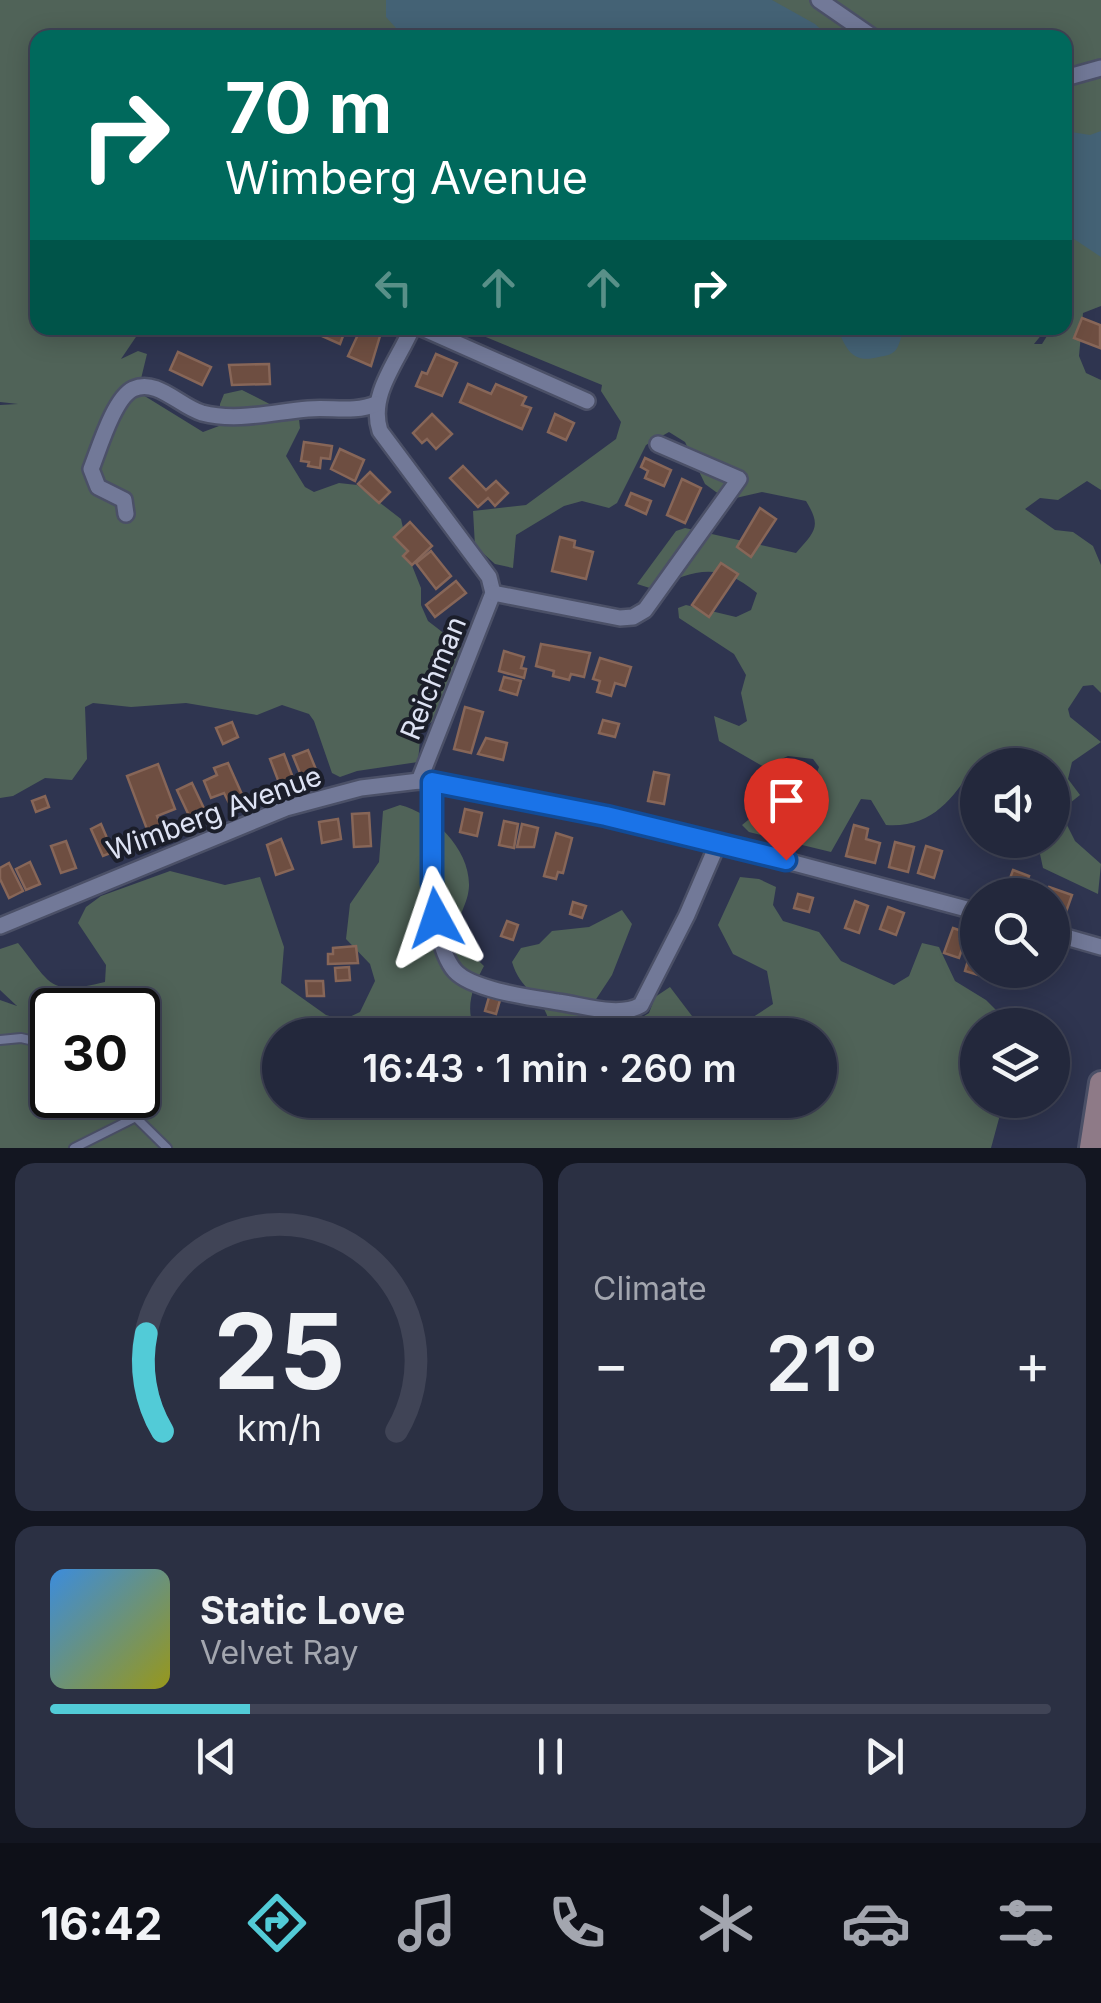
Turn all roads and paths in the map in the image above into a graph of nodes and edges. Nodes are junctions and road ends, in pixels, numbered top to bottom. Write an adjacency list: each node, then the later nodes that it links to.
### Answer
1 (820, 0): 2 (street)
2 (863, 30)
3 (1101, 68): 4 (street)
4 (1072, 76)
5 (409, 335): 8 (street)
6 (438, 335): 7 (street)
7 (586, 401)
8 (376, 404): 10 (street); 11 (street)
9 (658, 444): 11 (street)
10 (126, 514)
11 (493, 593): 12 (street, Reichman)
12 (425, 782): 13 (street, Wimberg Avenue); 13 (street, Reichman); 15 (street, Wimberg Avenue)
13 (718, 842): 14 (street, Wimberg Avenue)
14 (960, 907)
15 (0, 926)
16 (1070, 938): 17 (street)
17 (1101, 946)
18 (0, 1040): 19 (lane)
19 (30, 1040)
20 (1101, 1083): 22 (street)
21 (134, 1118): 23 (lane); 24 (lane)
22 (1094, 1143)
23 (74, 1148)
24 (167, 1148)

